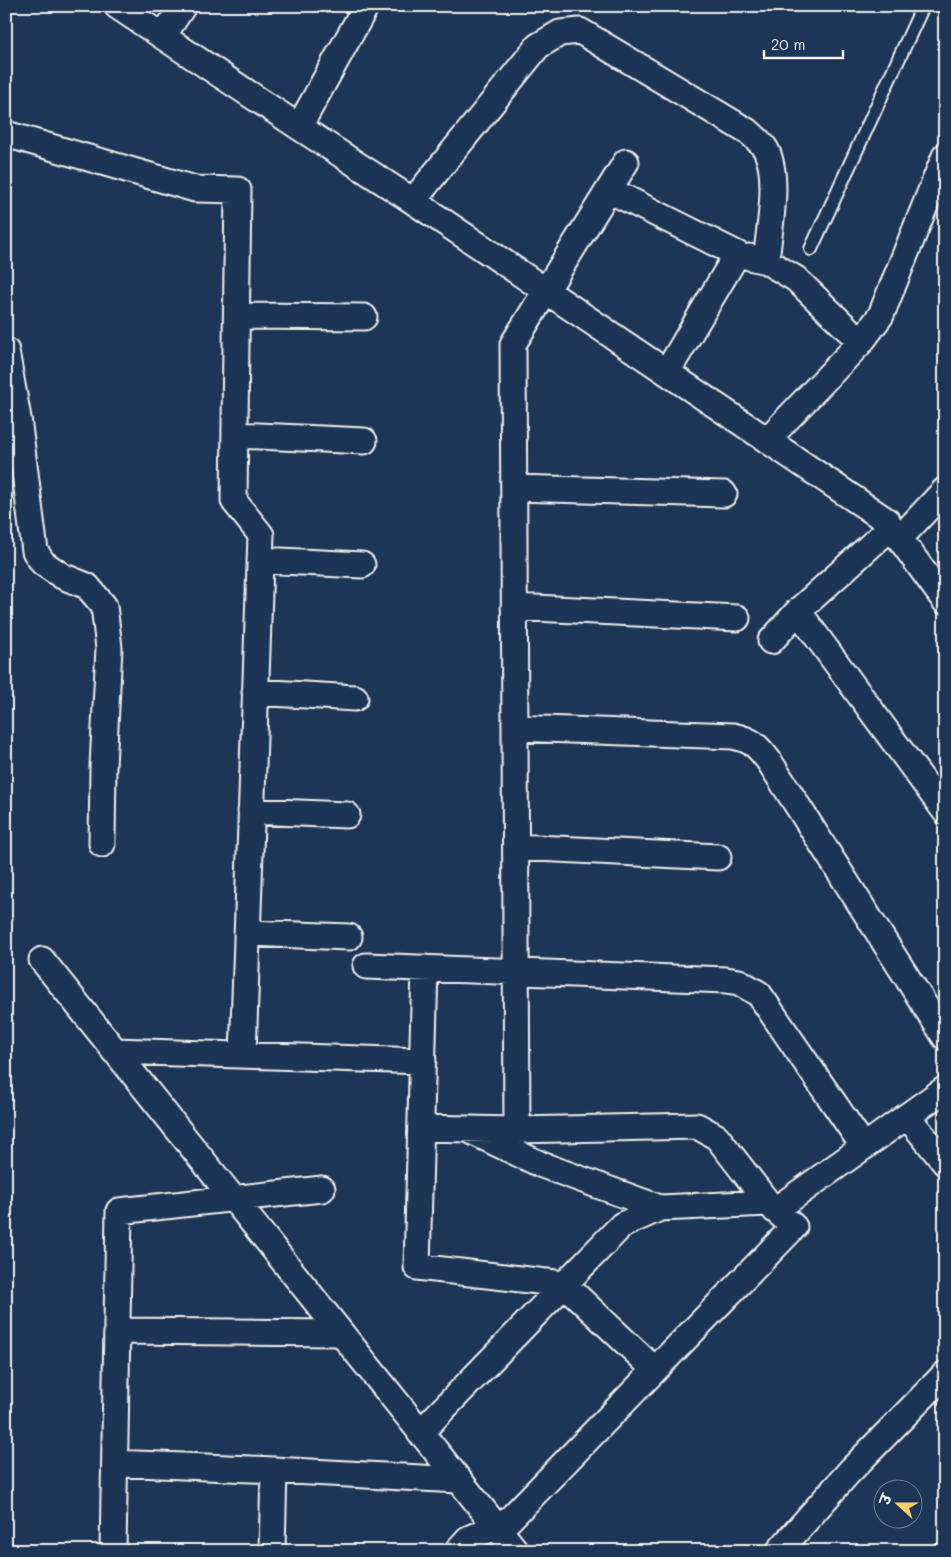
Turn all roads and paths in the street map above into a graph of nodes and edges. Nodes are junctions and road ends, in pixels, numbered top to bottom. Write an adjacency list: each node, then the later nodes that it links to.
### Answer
1 (117, 6): 5 (street)
2 (183, 6): 5 (street)
3 (366, 6): 6 (street)
4 (923, 6): 12 (lane)
5 (163, 36): 6 (street)
6 (299, 127): 11 (street)
7 (6, 134): 16 (street)
8 (945, 156): 18 (street)
9 (626, 162): 10 (street)
10 (609, 190): 13 (street); 15 (street)
11 (413, 201): 14 (street); 15 (street)
12 (811, 249)
13 (737, 254): 14 (street); 20 (street)
14 (766, 261): 18 (street)
15 (546, 291): 20 (street); 25 (street)
16 (237, 316): 17 (street); 22 (street)
17 (364, 317)
18 (860, 342): 23 (street)
19 (6, 351): 21 (street)
20 (667, 372): 23 (street)
21 (12, 418): 42 (street)
22 (235, 435): 24 (street); 29 (street)
23 (768, 440): 28 (street)
24 (364, 441)
25 (514, 488): 27 (street); 32 (street)
26 (945, 490): 28 (street)
27 (724, 494)
28 (895, 532): 31 (street); 33 (street)
29 (260, 560): 30 (street); 36 (street)
30 (362, 564)
31 (945, 600)
32 (514, 607): 34 (street); 38 (street)
33 (798, 612): 35 (street); 40 (street)
34 (737, 618)
35 (770, 641)
36 (255, 692): 37 (street); 39 (street)
37 (355, 698)
38 (515, 728): 43 (street); 51 (street)
39 (251, 811): 41 (street); 45 (street)
40 (945, 812)
41 (347, 815)
42 (102, 844)
43 (516, 847): 44 (street); 50 (street)
44 (718, 857)
45 (247, 933): 46 (street); 53 (street)
46 (349, 937)
47 (42, 960): 52 (street)
48 (366, 966): 49 (street)
49 (425, 968): 50 (street); 54 (street)
50 (516, 972): 59 (street); 60 (street)
51 (945, 1037)
52 (114, 1051): 53 (street); 63 (street)
53 (242, 1055): 54 (street)
54 (423, 1061): 57 (street)
55 (945, 1089): 56 (street)
56 (907, 1116): 60 (street); 61 (street)
57 (421, 1128): 58 (street); 66 (street)
58 (467, 1129): 59 (street); 65 (street)
59 (517, 1130): 64 (street)
60 (864, 1147): 64 (street)
61 (945, 1163)
62 (322, 1190): 63 (street)
63 (233, 1199): 67 (street); 68 (street)
64 (772, 1206): 65 (street); 69 (street)
65 (660, 1208): 66 (street)
66 (564, 1284): 69 (street); 71 (street)
67 (117, 1332): 68 (street); 72 (street)
68 (340, 1332): 71 (street)
69 (655, 1370): 75 (street)
70 (945, 1374): 76 (street)
71 (420, 1433): 74 (street)
72 (115, 1463): 73 (street); 77 (street)
73 (274, 1470): 74 (street); 78 (street)
74 (458, 1480): 75 (street)
75 (495, 1527): 79 (street); 80 (street)
76 (783, 1549)
77 (113, 1551)
78 (272, 1551)
79 (457, 1551)
80 (516, 1551)

